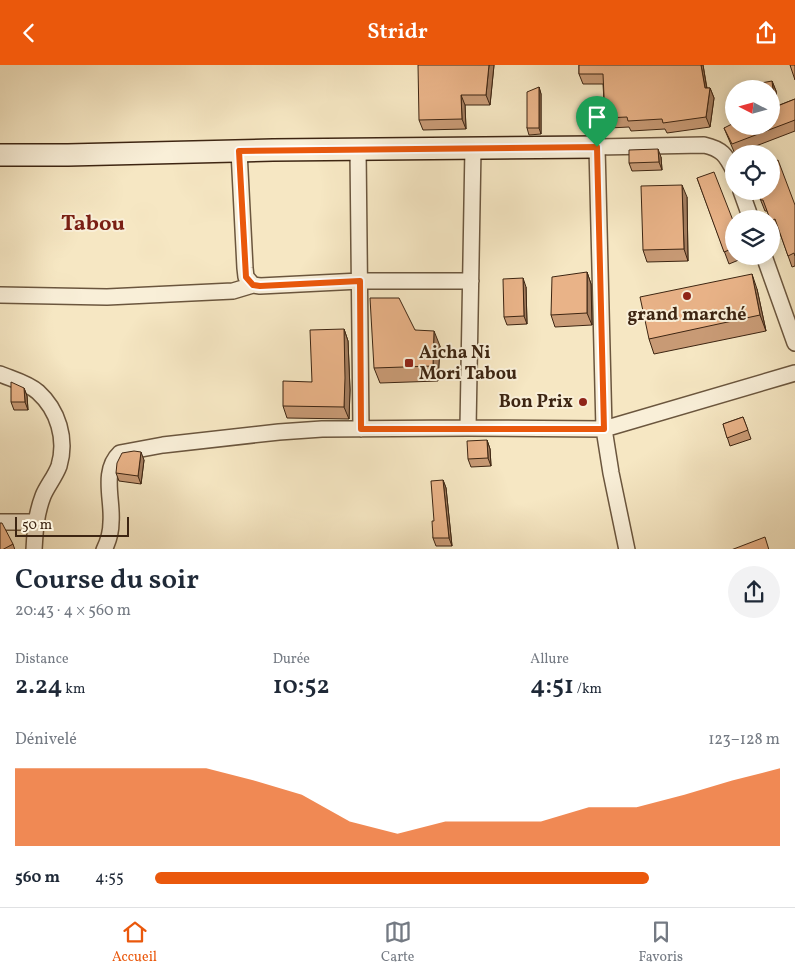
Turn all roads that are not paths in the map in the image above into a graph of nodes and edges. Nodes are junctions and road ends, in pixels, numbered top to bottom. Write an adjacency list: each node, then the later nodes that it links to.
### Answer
1 (597, 147): 2 (street); 6 (street); 17 (street)
2 (473, 148): 3 (street); 9 (street)
3 (358, 149): 4 (street); 8 (street)
4 (239, 151): 5 (street); 10 (street)
5 (0, 155)
6 (725, 157)
7 (767, 265): 12 (street)
8 (360, 281): 9 (street); 10 (street); 16 (street)
9 (471, 281): 15 (street)
10 (253, 285): 11 (street)
11 (0, 295)
12 (795, 343)
13 (795, 373): 17 (street)
14 (0, 374): 18 (street)
15 (468, 427): 16 (street); 17 (street)
16 (361, 429): 21 (street)
17 (604, 429): 22 (street)
18 (36, 522): 19 (street); 20 (street)
19 (0, 523)
20 (34, 549)
21 (104, 549)
22 (627, 549)

